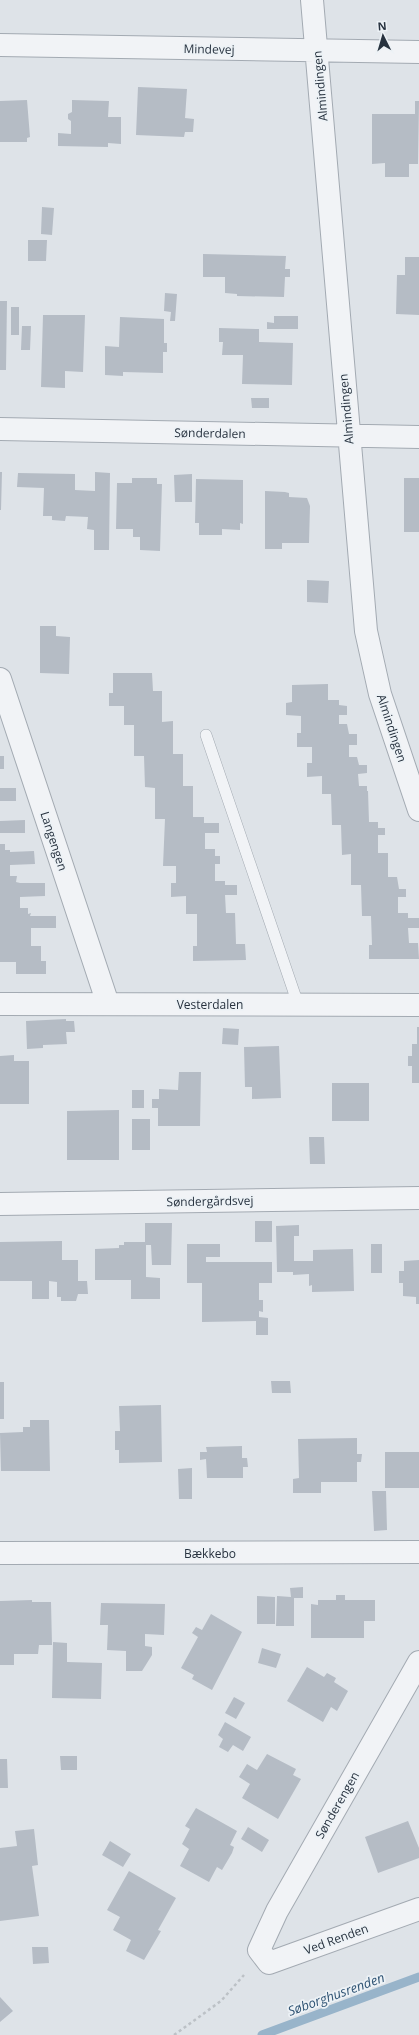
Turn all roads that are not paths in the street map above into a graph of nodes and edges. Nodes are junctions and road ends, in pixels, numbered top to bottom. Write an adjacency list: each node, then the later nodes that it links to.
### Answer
1 (312, 0): 3 (street, Almindingen)
2 (0, 45): 3 (street, Mindevej)
3 (317, 51): 4 (street, Mindevej); 6 (street, Almindingen)
4 (419, 52)
5 (0, 429): 6 (street, Sønderdalen)
6 (349, 436): 7 (street, Sønderdalen); 10 (street, Almindingen)
7 (419, 437)
8 (0, 679): 12 (street, Langengen)
9 (206, 735): 13 (lane)
10 (419, 810)
11 (0, 1004): 12 (street, Vesterdalen)
12 (108, 1004): 13 (street, Vesterdalen)
13 (298, 1004): 14 (street, Vesterdalen)
14 (419, 1005)
15 (419, 1198): 16 (street, Søndergårdsvej)
16 (0, 1204)
17 (419, 1552): 18 (street, Bækkebo)
18 (0, 1553)
19 (419, 1662): 21 (street, Sønderengen)
20 (419, 1909): 21 (street, Ved Renden)
21 (259, 1950)

